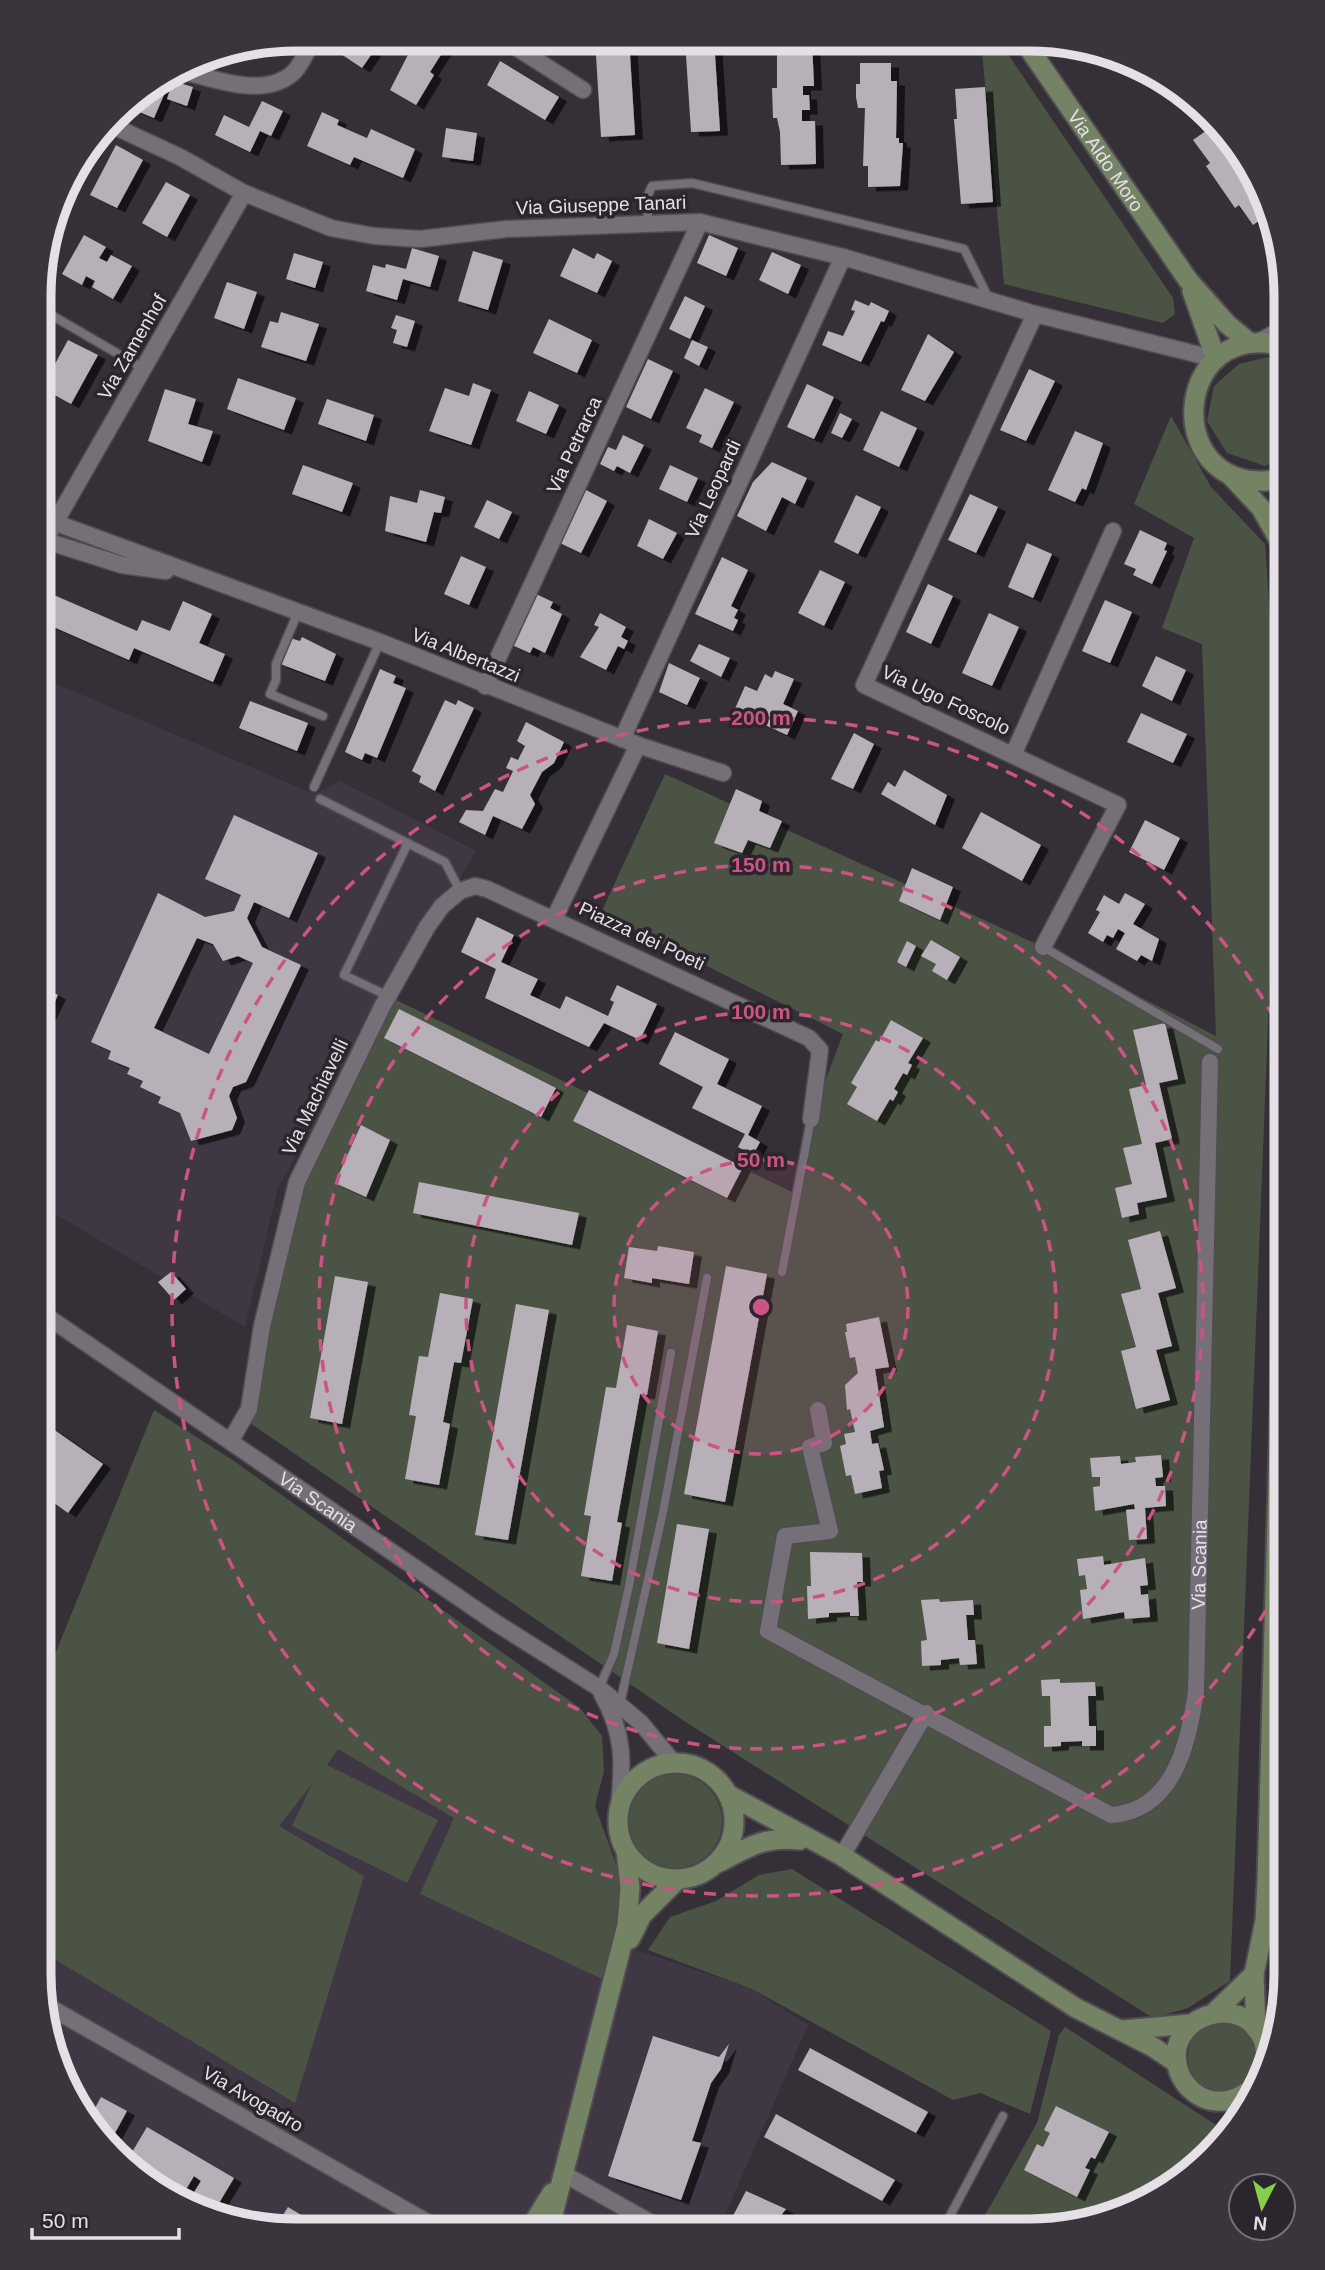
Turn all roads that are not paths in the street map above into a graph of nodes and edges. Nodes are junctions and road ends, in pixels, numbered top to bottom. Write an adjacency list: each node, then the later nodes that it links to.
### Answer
1 (306, 51): 4 (street)
2 (522, 51): 5 (street)
3 (1031, 51): 11 (main road, Via Aldo Moro)
4 (194, 73)
5 (583, 90)
6 (117, 128): 7 (street, Via Giuseppe Tanari)
7 (244, 193): 9 (street, Via Giuseppe Tanari); 19 (street, Via Zamenhof)
8 (700, 222): 9 (street, Via Giuseppe Tanari); 10 (street, Via Giuseppe Tanari); 30 (street, Via Petrarca)
9 (648, 224): 12 (lane)
10 (843, 257): 12 (street, Via Giuseppe Tanari); 32 (street, Via Leopardi)
11 (1188, 280): 16 (main road, Via Aldo Moro); 18 (main road, Via Aldo Moro)
12 (991, 301): 13 (street, Via Giuseppe Tanari)
13 (1035, 314): 18 (street, Via Giuseppe Tanari); 34 (street, Via Ugo Foscolo)
14 (51, 315): 19 (lane)
15 (1274, 333): 16 (street)
16 (1254, 343): 17 (main road); 18 (main road)
17 (1274, 346)
18 (1210, 366): 20 (main road)
19 (144, 369): 22 (street, Via Zamenhof)
20 (1231, 475): 21 (main road); 24 (main road)
21 (1274, 481)
22 (51, 515)
23 (51, 521): 27 (street, Via Albertazzi)
24 (1274, 529)
25 (1112, 531): 34 (street)
26 (51, 543): 27 (street, Via Albertazzi)
27 (194, 574): 28 (street, Via Albertazzi)
28 (298, 612): 29 (street, Via Albertazzi); 31 (lane)
29 (380, 642): 30 (street, Via Albertazzi); 36 (lane)
30 (485, 687): 32 (street, Via Albertazzi)
31 (323, 716)
32 (622, 739): 33 (street, Via Albertazzi)
33 (638, 745): 35 (street, Via Albertazzi); 40 (street, Piazza dei Poeti)
34 (1013, 755): 41 (street, Via Ugo Foscolo)
35 (723, 773)
36 (314, 787)
37 (320, 799): 38 (lane)
38 (408, 843): 39 (lane); 42 (lane)
39 (460, 891): 40 (street); 42 (street, Via Machiavelli)
40 (554, 919): 44 (street, Piazza dei Poeti)
41 (1043, 947): 43 (lane)
42 (388, 996): 50 (street, Via Machiavelli)
43 (1214, 1056): 54 (street, Via Scania)
44 (811, 1119): 45 (lane)
45 (782, 1272)
46 (707, 1278): 53 (lane)
47 (51, 1319): 50 (street, Via Scania)
48 (671, 1353): 52 (lane)
49 (818, 1410): 54 (street, Via Scania)
50 (231, 1440): 52 (street, Via Scania)
51 (1274, 1657): 64 (main road)
52 (599, 1688): 53 (street)
53 (617, 1712): 55 (street); 57 (street)
54 (926, 1713): 60 (street)
55 (674, 1763): 56 (main road); 57 (main road)
56 (729, 1795): 58 (main road); 61 (main road)
57 (619, 1808): 59 (main road)
58 (815, 1842): 60 (main road); 61 (main road)
59 (626, 1851): 62 (main road); 63 (main road)
60 (842, 1856): 69 (main road)
61 (716, 1864): 62 (main road)
62 (678, 1879): 63 (main road)
63 (618, 1965): 76 (main road)
64 (1254, 1974): 66 (main road); 68 (main road)
65 (53, 2009): 77 (street, Via Avogadro)
66 (1215, 2012): 67 (main road); 68 (main road)
67 (1190, 2024): 69 (main road); 71 (main road)
68 (1256, 2029): 70 (main road)
69 (1117, 2030): 71 (main road)
70 (1263, 2046)
71 (1177, 2063): 73 (main road)
72 (1242, 2096): 73 (main road)
73 (1219, 2101): 74 (street)
74 (1236, 2104)
75 (1003, 2116): 81 (lane)
76 (564, 2174): 78 (main road); 79 (main road); 80 (street)
77 (422, 2219)
78 (536, 2219)
79 (552, 2219)
80 (643, 2219)
81 (948, 2219)

